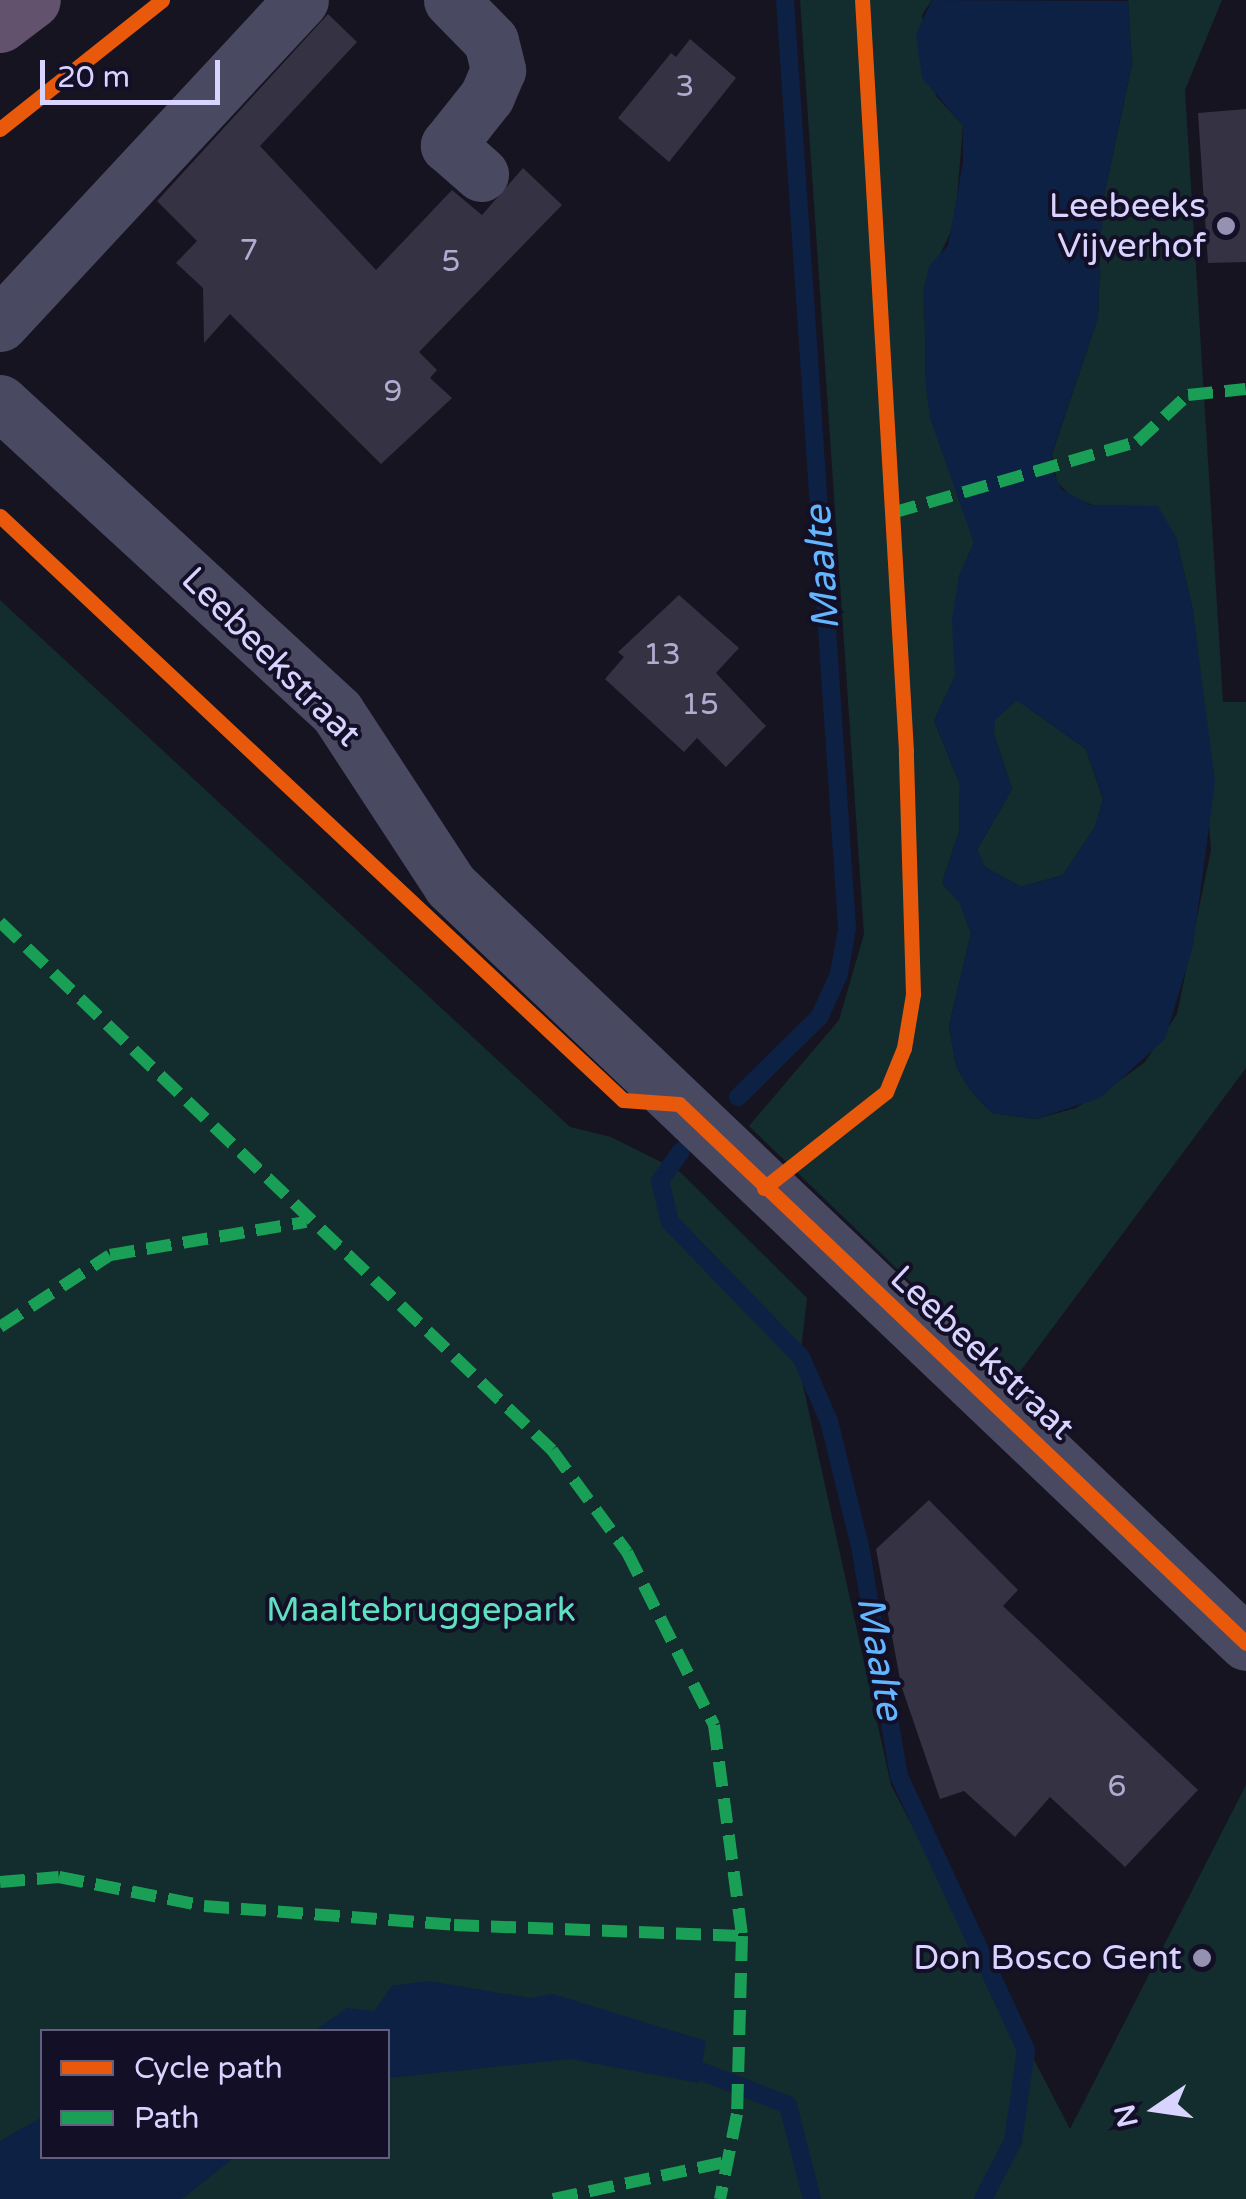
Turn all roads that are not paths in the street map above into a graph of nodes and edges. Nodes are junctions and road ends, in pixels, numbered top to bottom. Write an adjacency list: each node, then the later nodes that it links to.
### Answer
1 (32, 0): 4 (highway)
2 (301, 0): 6 (street)
3 (450, 0): 5 (street)
4 (0, 25)
5 (481, 174)
6 (0, 324)
7 (0, 402): 8 (street, Leebeekstraat)
8 (1246, 1644)

